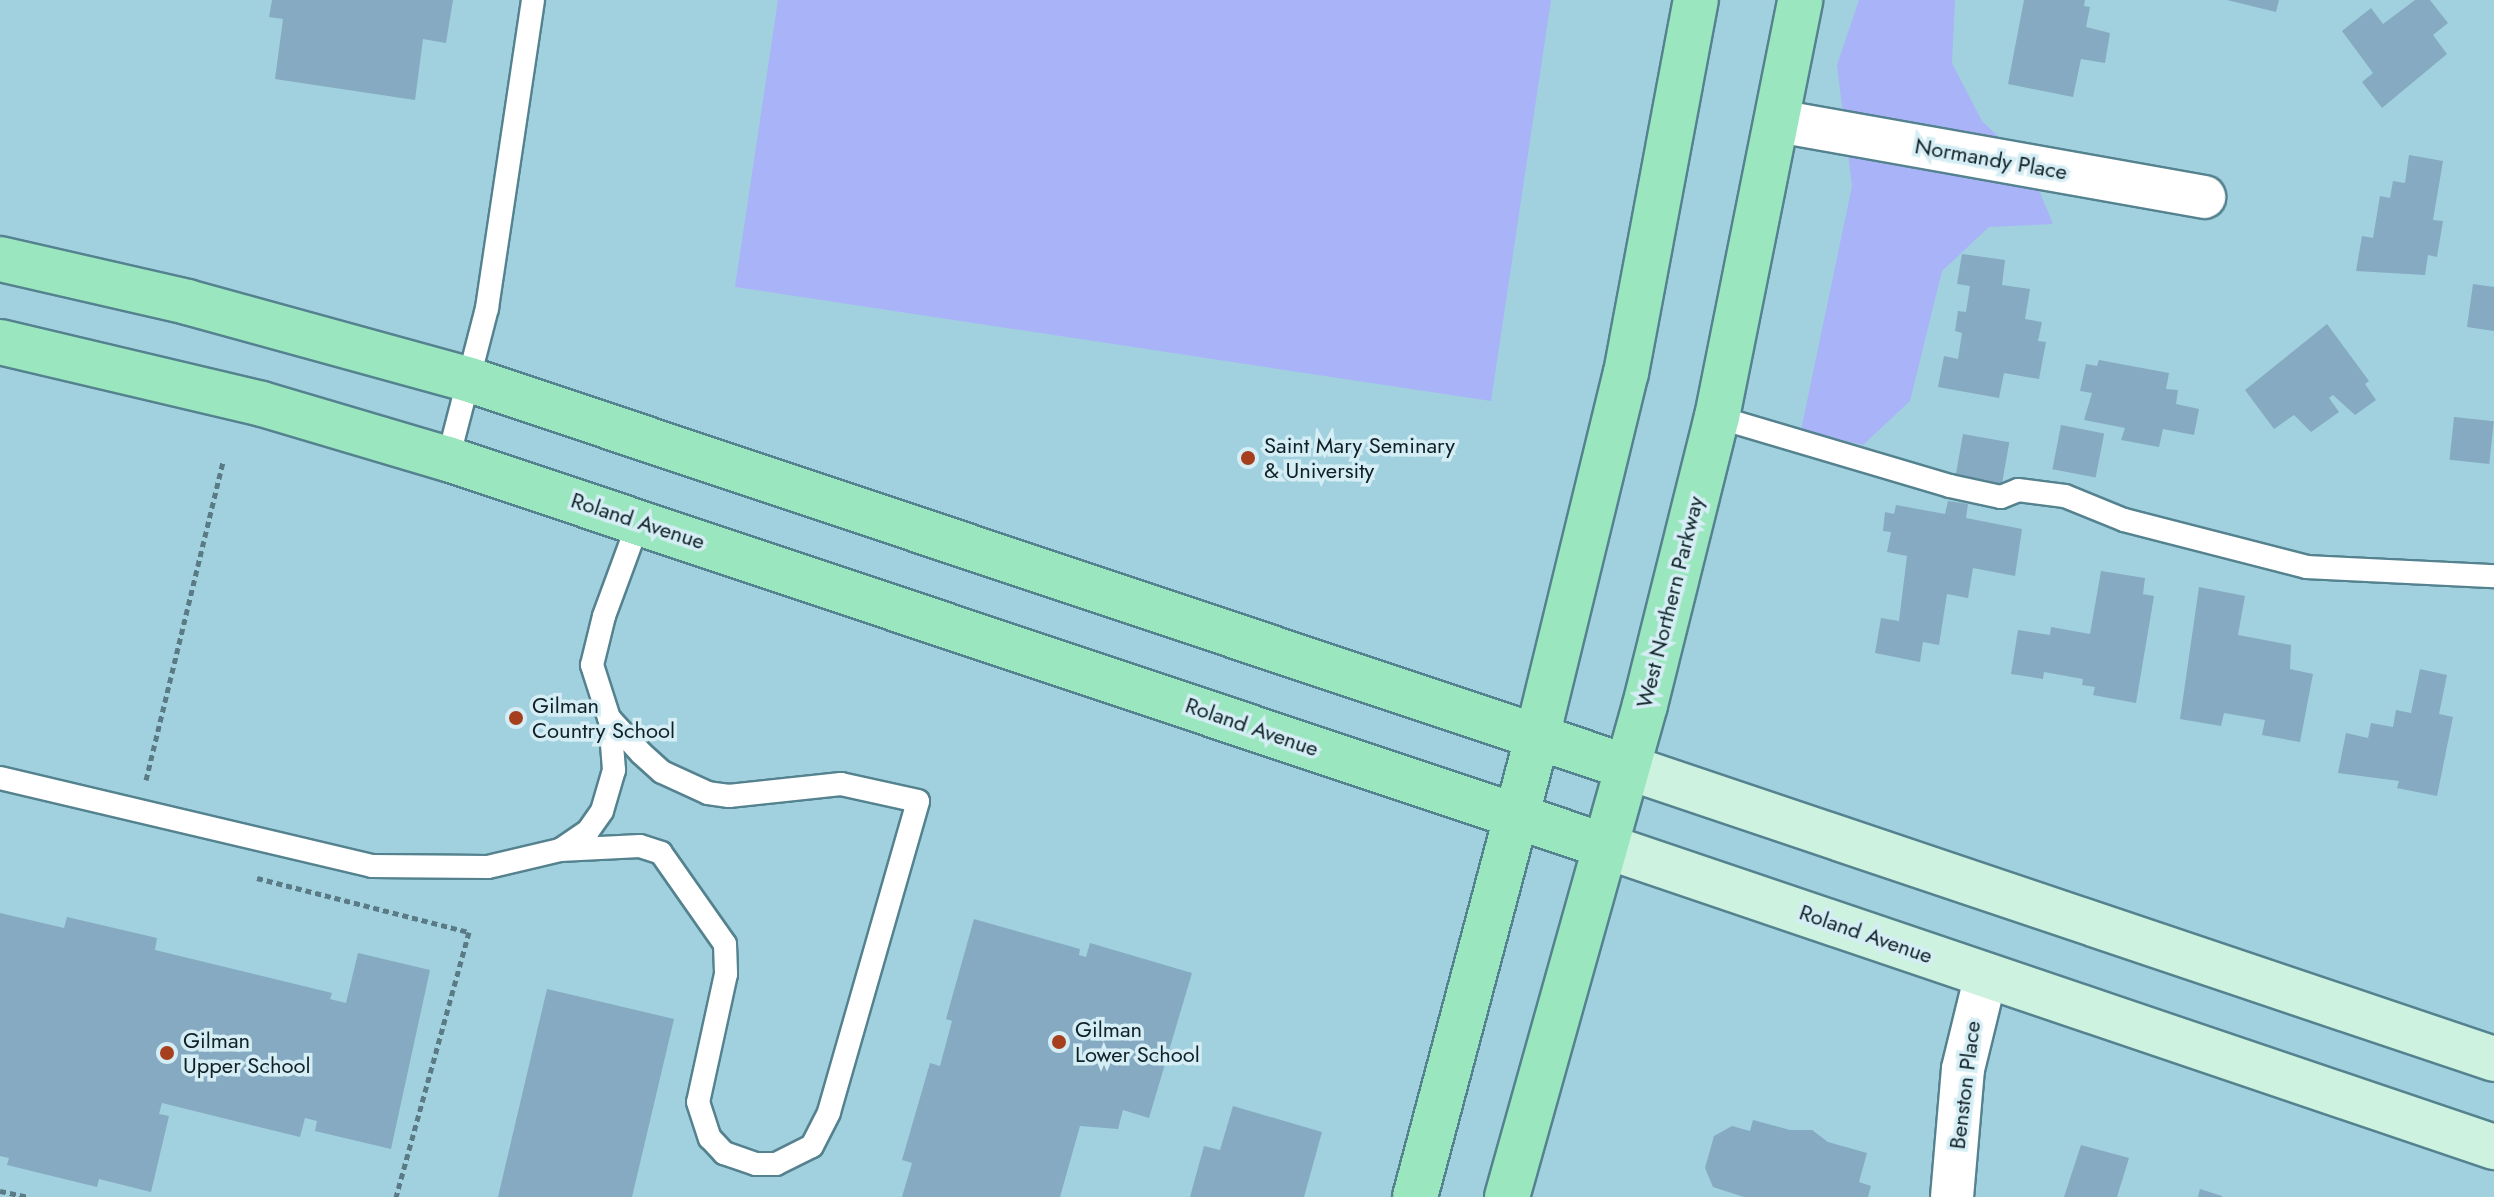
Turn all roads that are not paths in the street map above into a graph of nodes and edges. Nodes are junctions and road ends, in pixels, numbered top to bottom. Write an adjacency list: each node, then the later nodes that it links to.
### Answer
1 (533, 0): 8 (lane)
2 (1696, 0): 14 (main road)
3 (1800, 0): 4 (main road, West Northern Parkway)
4 (1778, 121): 5 (street, Normandy Place); 9 (main road, West Northern Parkway)
5 (2204, 197)
6 (0, 259): 8 (main road)
7 (0, 342): 10 (main road, Roland Avenue)
8 (470, 380): 10 (lane); 14 (main road)
9 (1717, 417): 12 (lane); 15 (main road, West Northern Parkway)
10 (448, 459): 11 (main road, Roland Avenue)
11 (639, 521): 13 (lane); 17 (main road, Roland Avenue)
12 (2494, 576)
13 (609, 718): 19 (lane); 19 (lane)
14 (1537, 737): 15 (main road); 17 (main road)
15 (1627, 767): 18 (main road, West Northern Parkway); 21 (street)
16 (0, 778): 19 (lane)
17 (1517, 816): 18 (main road, Roland Avenue); 23 (main road)
18 (1605, 846): 20 (street, Roland Avenue); 24 (main road, West Northern Parkway)
19 (560, 850)
20 (1986, 975): 22 (street, Roland Avenue); 25 (street, Benston Place)
21 (2494, 1059)
22 (2494, 1147)
23 (1415, 1197)
24 (1507, 1197)
25 (1952, 1197)

